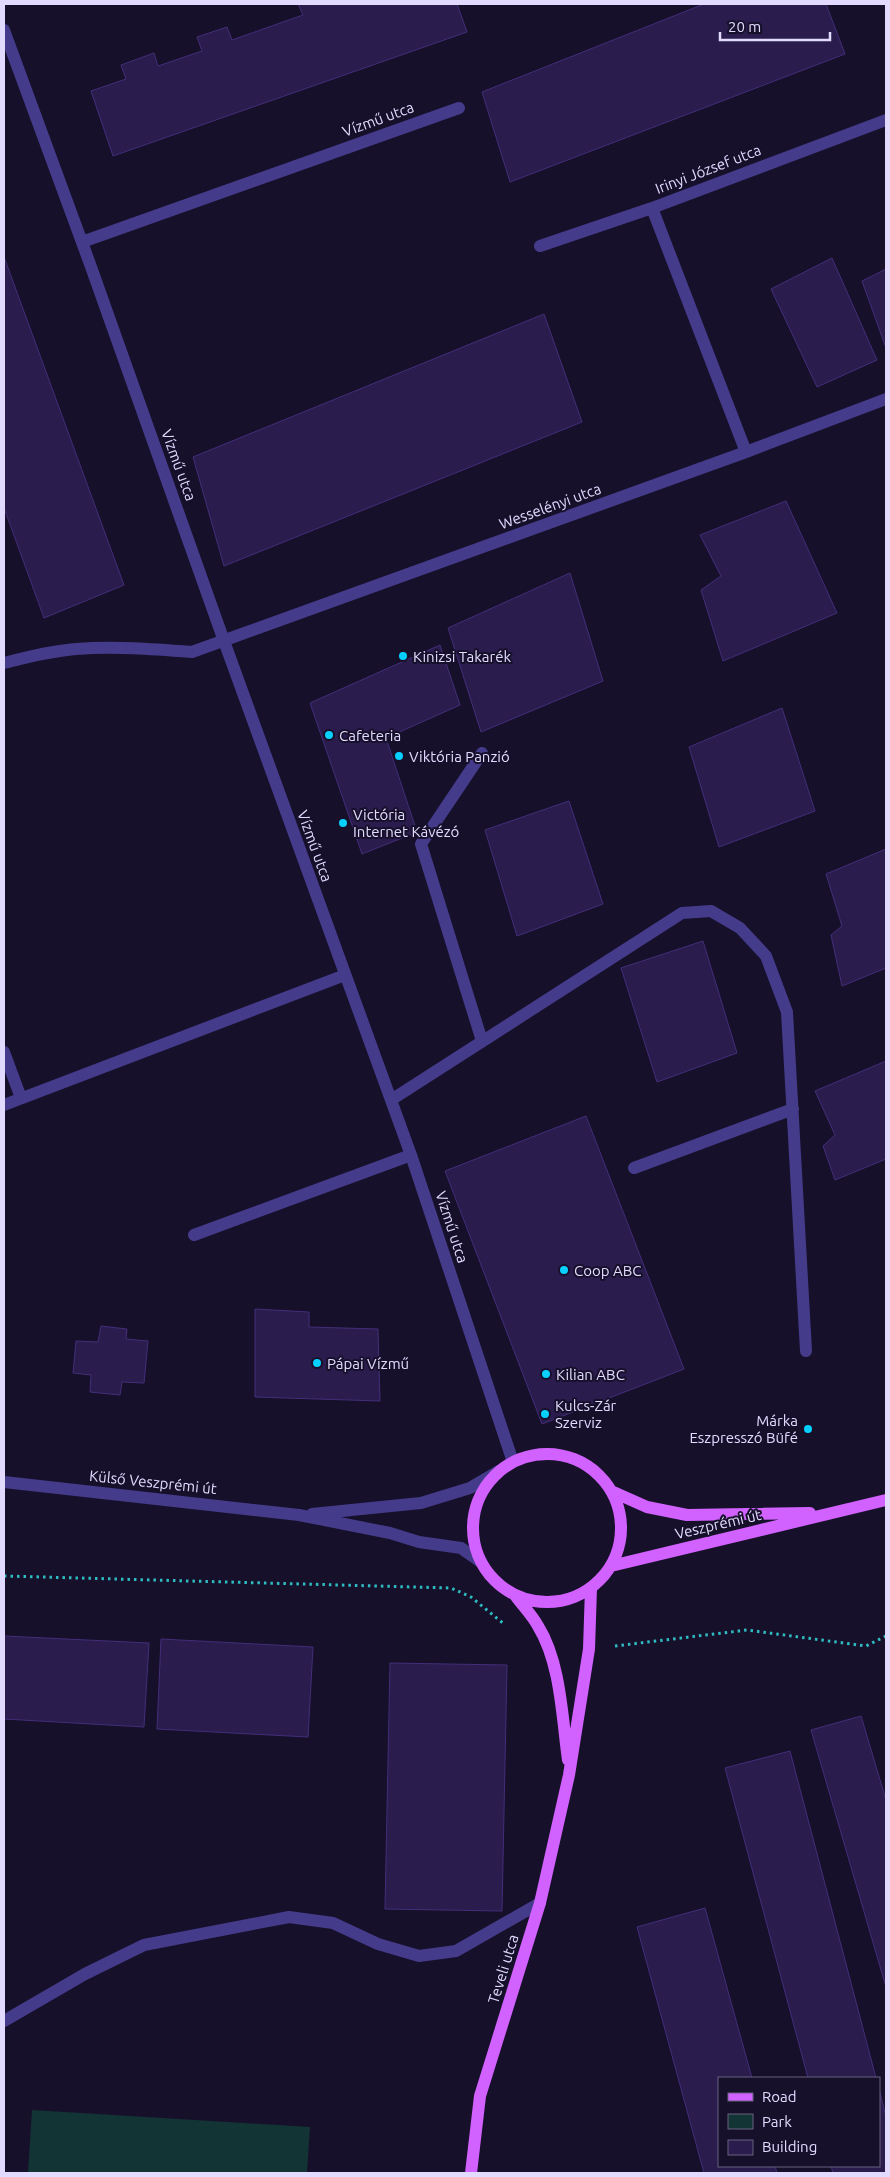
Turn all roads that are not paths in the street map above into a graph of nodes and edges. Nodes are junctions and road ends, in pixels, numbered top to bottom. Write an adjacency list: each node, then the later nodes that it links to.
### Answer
1 (4, 30): 5 (street, Vízmű utca)
2 (459, 108): 5 (street, Vízmű utca)
3 (886, 120): 4 (street, Irinyi József utca)
4 (652, 208): 6 (street, Irinyi József utca); 8 (street)
5 (82, 242): 9 (street, Vízmű utca)
6 (540, 246)
7 (886, 399): 8 (street, Wesselényi utca)
8 (746, 452): 9 (street, Wesselényi utca)
9 (224, 641): 10 (street, Wesselényi utca); 12 (street, Vízmű utca)
10 (4, 664)
11 (482, 753): 13 (street)
12 (345, 975): 15 (street); 16 (street, Vízmű utca)
13 (482, 1042): 16 (street); 18 (street)
14 (4, 1052): 15 (street)
15 (21, 1098): 17 (street)
16 (391, 1100): 19 (street, Vízmű utca)
17 (4, 1105)
18 (792, 1109): 20 (street); 22 (street)
19 (410, 1155): 21 (street); 23 (street, Vízmű utca)
20 (634, 1168)
21 (194, 1235)
22 (806, 1351)
23 (513, 1462): 24 (main road); 26 (main road)
24 (499, 1471): 29 (street, Külső Veszprémi út); 30 (main road)
25 (4, 1482): 29 (street, Külső Veszprémi út)
26 (611, 1491): 28 (main road, Veszprémi út); 31 (main road)
27 (886, 1500): 28 (main road, Veszprémi út)
28 (833, 1513): 31 (main road, Veszprémi út)
29 (299, 1515): 30 (street, Külső Veszprémi út)
30 (481, 1562): 33 (main road)
31 (611, 1566): 32 (main road)
32 (591, 1588): 33 (main road); 34 (main road, Teveli utca)
33 (515, 1595): 34 (main road, Teveli utca)
34 (570, 1775): 35 (main road, Teveli utca)
35 (540, 1903): 36 (street); 37 (main road, Teveli utca)
36 (4, 2021)
37 (471, 2173)

